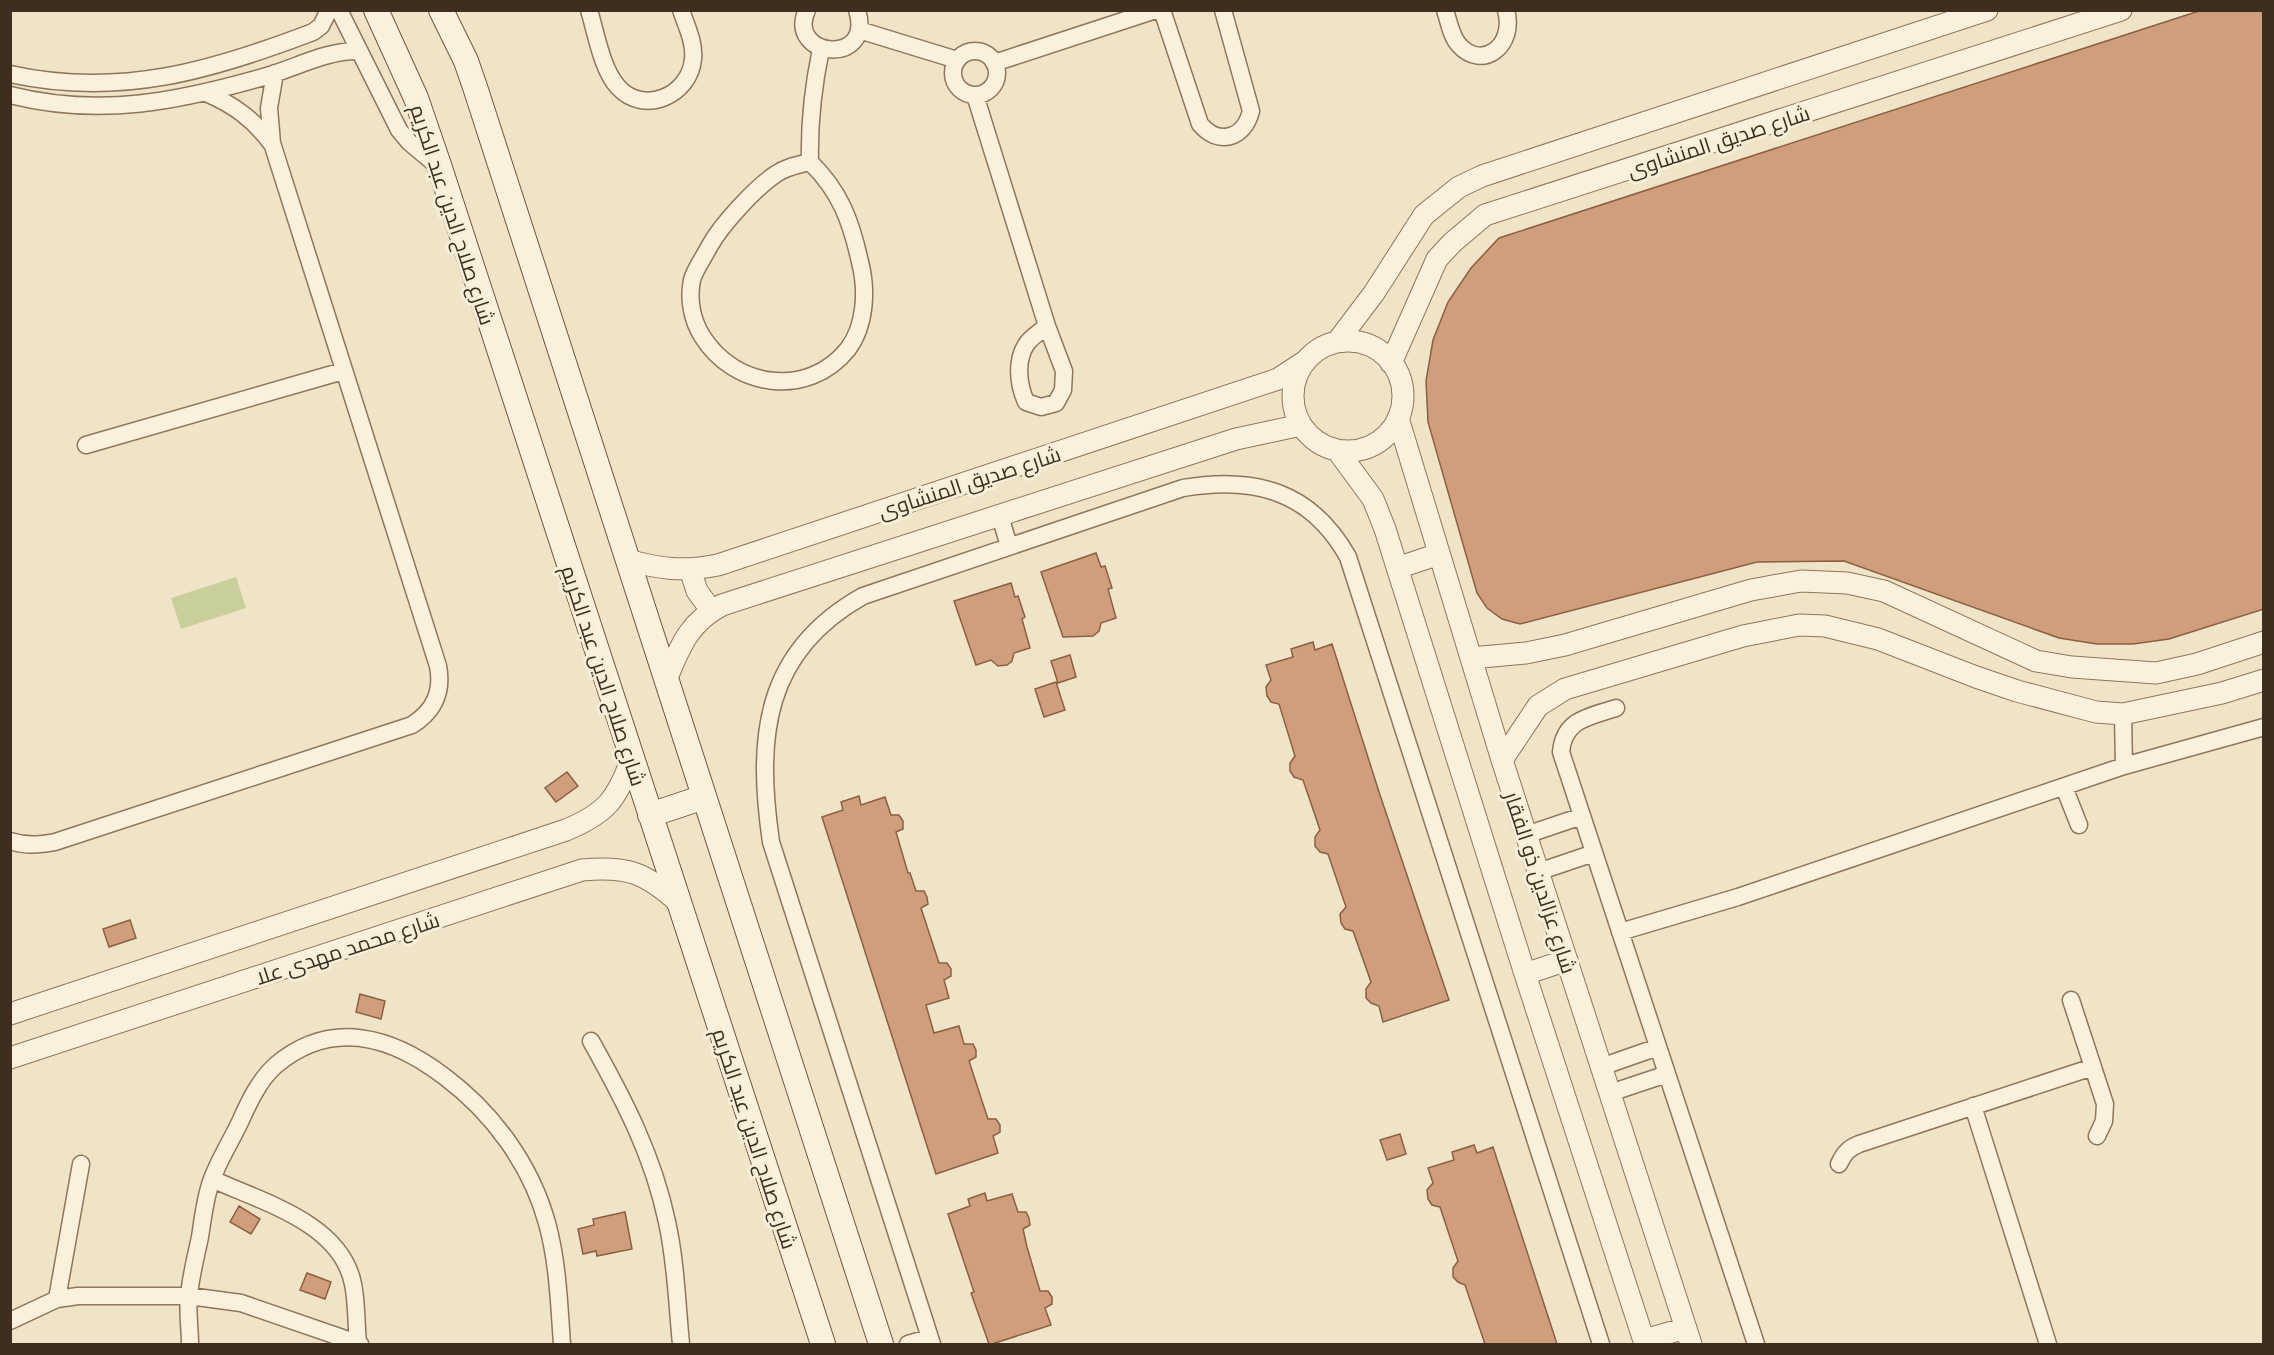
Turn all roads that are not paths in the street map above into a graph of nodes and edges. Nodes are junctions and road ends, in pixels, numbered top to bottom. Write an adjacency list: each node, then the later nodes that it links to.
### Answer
1 (329, 10): 17 (street)
2 (339, 10): 19 (street)
3 (376, 10): 32 (main road, شارع صلاح الدين عبد الكريم)
4 (441, 10): 45 (main road)
5 (589, 10): 6 (street)
6 (681, 10)
7 (807, 10): 18 (street)
8 (858, 10): 16 (street)
9 (1156, 10): 23 (street)
10 (1162, 10): 11 (street)
11 (1223, 10)
12 (1445, 10): 13 (street)
13 (1506, 10)
14 (2121, 10): 36 (street, شارع صديق المنشاوى)
15 (1975, 12): 34 (street, شارع صديق المنشاوى)
16 (860, 30): 18 (street); 20 (street)
17 (298, 38): 21 (street); 22 (street)
18 (820, 49): 31 (street)
19 (360, 51): 22 (street); 32 (street)
20 (957, 60): 23 (street); 29 (street)
21 (225, 62): 24 (street); 26 (street)
22 (309, 62): 25 (street)
23 (994, 63): 29 (street)
24 (10, 74)
25 (275, 74): 26 (street); 30 (street)
26 (232, 86): 27 (street)
27 (206, 93): 28 (street); 30 (street)
28 (10, 95)
29 (975, 95): 33 (street)
30 (272, 143): 37 (street)
31 (810, 162): 31 (street)
32 (440, 168): 56 (main road, شارع صلاح الدين عبد الكريم)
33 (1047, 326)
34 (1337, 342): 35 (street); 36 (street)
35 (1304, 362): 39 (street); 47 (street, شارع صديق المنشاوى)
36 (1391, 363): 38 (street)
37 (344, 370): 40 (street); 65 (street)
38 (1398, 418): 41 (street); 44 (street, شارع عزالدين ذو الفقار)
39 (1301, 425): 41 (street); 42 (street, شارع صديق المنشاوى)
40 (86, 445)
41 (1337, 450): 46 (street, شارع عزالدين ذو الفقار)
42 (1000, 516): 43 (street); 48 (street, شارع صديق المنشاوى)
43 (1009, 546): 90 (street); 99 (street)
44 (1440, 554): 46 (street); 50 (street, شارع عزالدين ذو الفقار)
45 (627, 560): 47 (street, شارع صديق المنشاوى); 51 (main road)
46 (1397, 568): 71 (street, شارع عزالدين ذو الفقار)
47 (690, 569): 48 (street)
48 (711, 610): 51 (street, شارع صديق المنشاوى)
49 (2264, 642): 50 (street)
50 (1470, 658): 57 (street, شارع عزالدين ذو الفقار)
51 (666, 680): 60 (main road)
52 (2264, 680): 54 (street)
53 (1616, 708): 62 (street)
54 (2123, 714): 57 (street); 58 (street)
55 (2264, 727): 58 (street)
56 (632, 758): 61 (main road, شارع صلاح الدين عبد الكريم); 73 (street, شارع محمد مهدى علا)
57 (1502, 760): 64 (street, شارع عزالدين ذو الفقار)
58 (2124, 766): 59 (street)
59 (2064, 787): 63 (street); 69 (street)
60 (704, 797): 61 (main road); 97 (main road)
61 (650, 815): 68 (main road, شارع صلاح الدين عبد الكريم)
62 (1582, 816): 64 (street); 66 (street)
63 (2079, 825)
64 (1526, 835): 67 (street, شارع عزالدين ذو الفقار)
65 (10, 841)
66 (1594, 853): 67 (street); 69 (street)
67 (1538, 872): 70 (street, شارع عزالدين ذو الفقار)
68 (679, 903): 76 (street, شارع محمد مهدى علا); 96 (main road, شارع صلاح الدين عبد الكريم)
69 (1620, 932): 75 (street)
70 (1567, 960): 71 (street); 78 (street, شارع عزالدين ذو الفقار)
71 (1525, 974): 91 (street, شارع عزالدين ذو الفقار)
72 (2072, 1000): 77 (street)
73 (10, 1014)
74 (591, 1041): 95 (street)
75 (1658, 1047): 78 (street); 79 (street)
76 (10, 1058)
77 (2093, 1066): 81 (street); 82 (street)
78 (1602, 1067): 80 (street, شارع عزالدين ذو الفقار)
79 (1667, 1074): 80 (street); 100 (street)
80 (1610, 1093): 89 (street, شارع عزالدين ذو الفقار)
81 (1973, 1106): 84 (street); 101 (street)
82 (2097, 1136)
83 (81, 1164): 87 (street)
84 (1839, 1164)
85 (212, 1179): 86 (street); 93 (street); 94 (street)
86 (189, 1296): 87 (street); 92 (street); 93 (street)
87 (57, 1299): 88 (street)
88 (10, 1321)
89 (1689, 1336): 91 (street)
90 (931, 1341): 98 (street)
91 (1645, 1342)
92 (190, 1344)
93 (359, 1344)
94 (562, 1344)
95 (681, 1344)
96 (823, 1344)
97 (881, 1344)
98 (908, 1344)
99 (1601, 1344)
100 (1756, 1344)
101 (2048, 1344)

